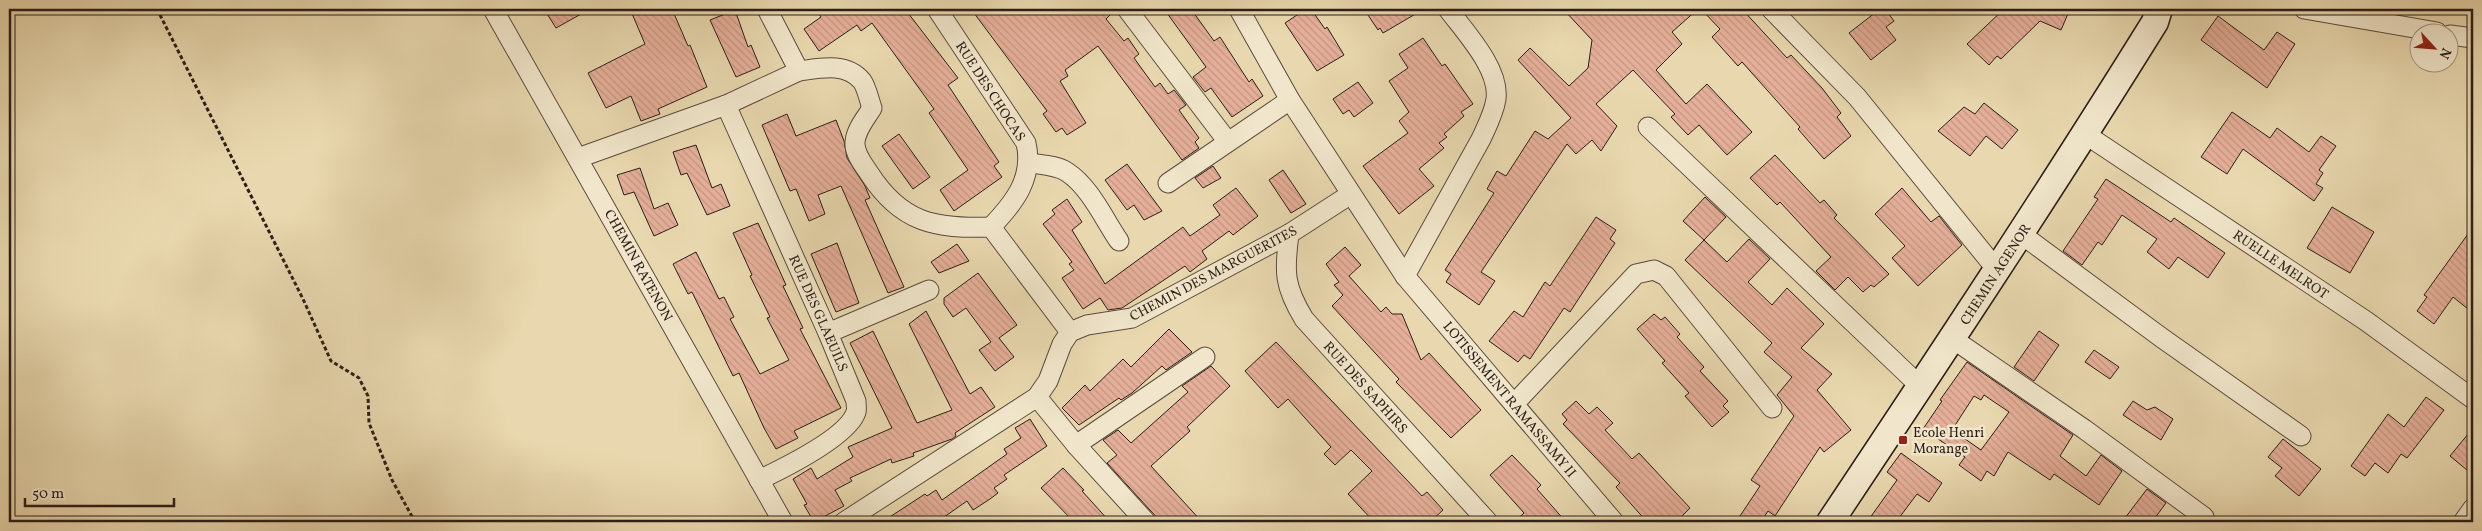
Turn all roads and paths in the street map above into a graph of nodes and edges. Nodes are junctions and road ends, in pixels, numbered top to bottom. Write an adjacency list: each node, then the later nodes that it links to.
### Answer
1 (157, 9): 45 (path)
2 (493, 9): 20 (street, CHEMIN RATENON)
3 (767, 9): 14 (street)
4 (936, 9): 21 (street, RUE DES CHOCAS)
5 (1126, 9): 19 (street)
6 (1239, 9): 15 (street, LOTISSEMENT RAMASSAMY II)
7 (1448, 9): 29 (street)
8 (1771, 9): 28 (street)
9 (2304, 9): 11 (street)
10 (2161, 13): 18 (main road, CHEMIN AGENOR)
11 (2410, 27)
12 (2460, 36): 13 (street)
13 (2473, 38)
14 (799, 71): 16 (street); 24 (street)
15 (1290, 100): 19 (street); 23 (street, LOTISSEMENT RAMASSAMY II)
16 (726, 105): 20 (street); 32 (street, RUE DES GLAEUILS)
17 (1648, 127): 35 (street)
18 (2085, 134): 26 (main road, CHEMIN AGENOR); 37 (street, RUELLE MELROT)
19 (1228, 142): 22 (street)
20 (578, 158): 42 (street, CHEMIN RATENON)
21 (1030, 163): 24 (street); 27 (street)
22 (1168, 183)
23 (1351, 194): 25 (street, CHEMIN DES MARGUERITES); 29 (street, LOTISSEMENT RAMASSAMY II)
24 (991, 227): 31 (street)
25 (1289, 234): 31 (street, CHEMIN DES MARGUERITES); 49 (street, RUE DES SAPHIRS)
26 (2021, 234): 28 (main road, CHEMIN AGENOR); 40 (street)
27 (1119, 241)
28 (1997, 270): 33 (main road, CHEMIN AGENOR)
29 (1405, 276): 38 (street, LOTISSEMENT RAMASSAMY II)
30 (929, 290): 32 (street)
31 (1070, 332): 36 (street)
32 (828, 333): 42 (street, RUE DES GLAEUILS)
33 (1953, 339): 35 (main road, CHEMIN AGENOR); 44 (street)
34 (1205, 357): 41 (street)
35 (1921, 387): 51 (main road, CHEMIN AGENOR)
36 (1037, 397): 41 (street); 47 (street)
37 (2473, 399)
38 (1514, 404): 39 (street); 50 (street, LOTISSEMENT RAMASSAMY II)
39 (1772, 408)
40 (2301, 436)
41 (1076, 445): 48 (street)
42 (759, 480): 46 (street, CHEMIN RATENON)
43 (2473, 508): 52 (street)
44 (2204, 517)
45 (415, 522)
46 (783, 522)
47 (844, 522)
48 (1146, 522)
49 (1488, 522)
50 (1614, 522)
51 (1830, 522)
52 (2463, 522)

